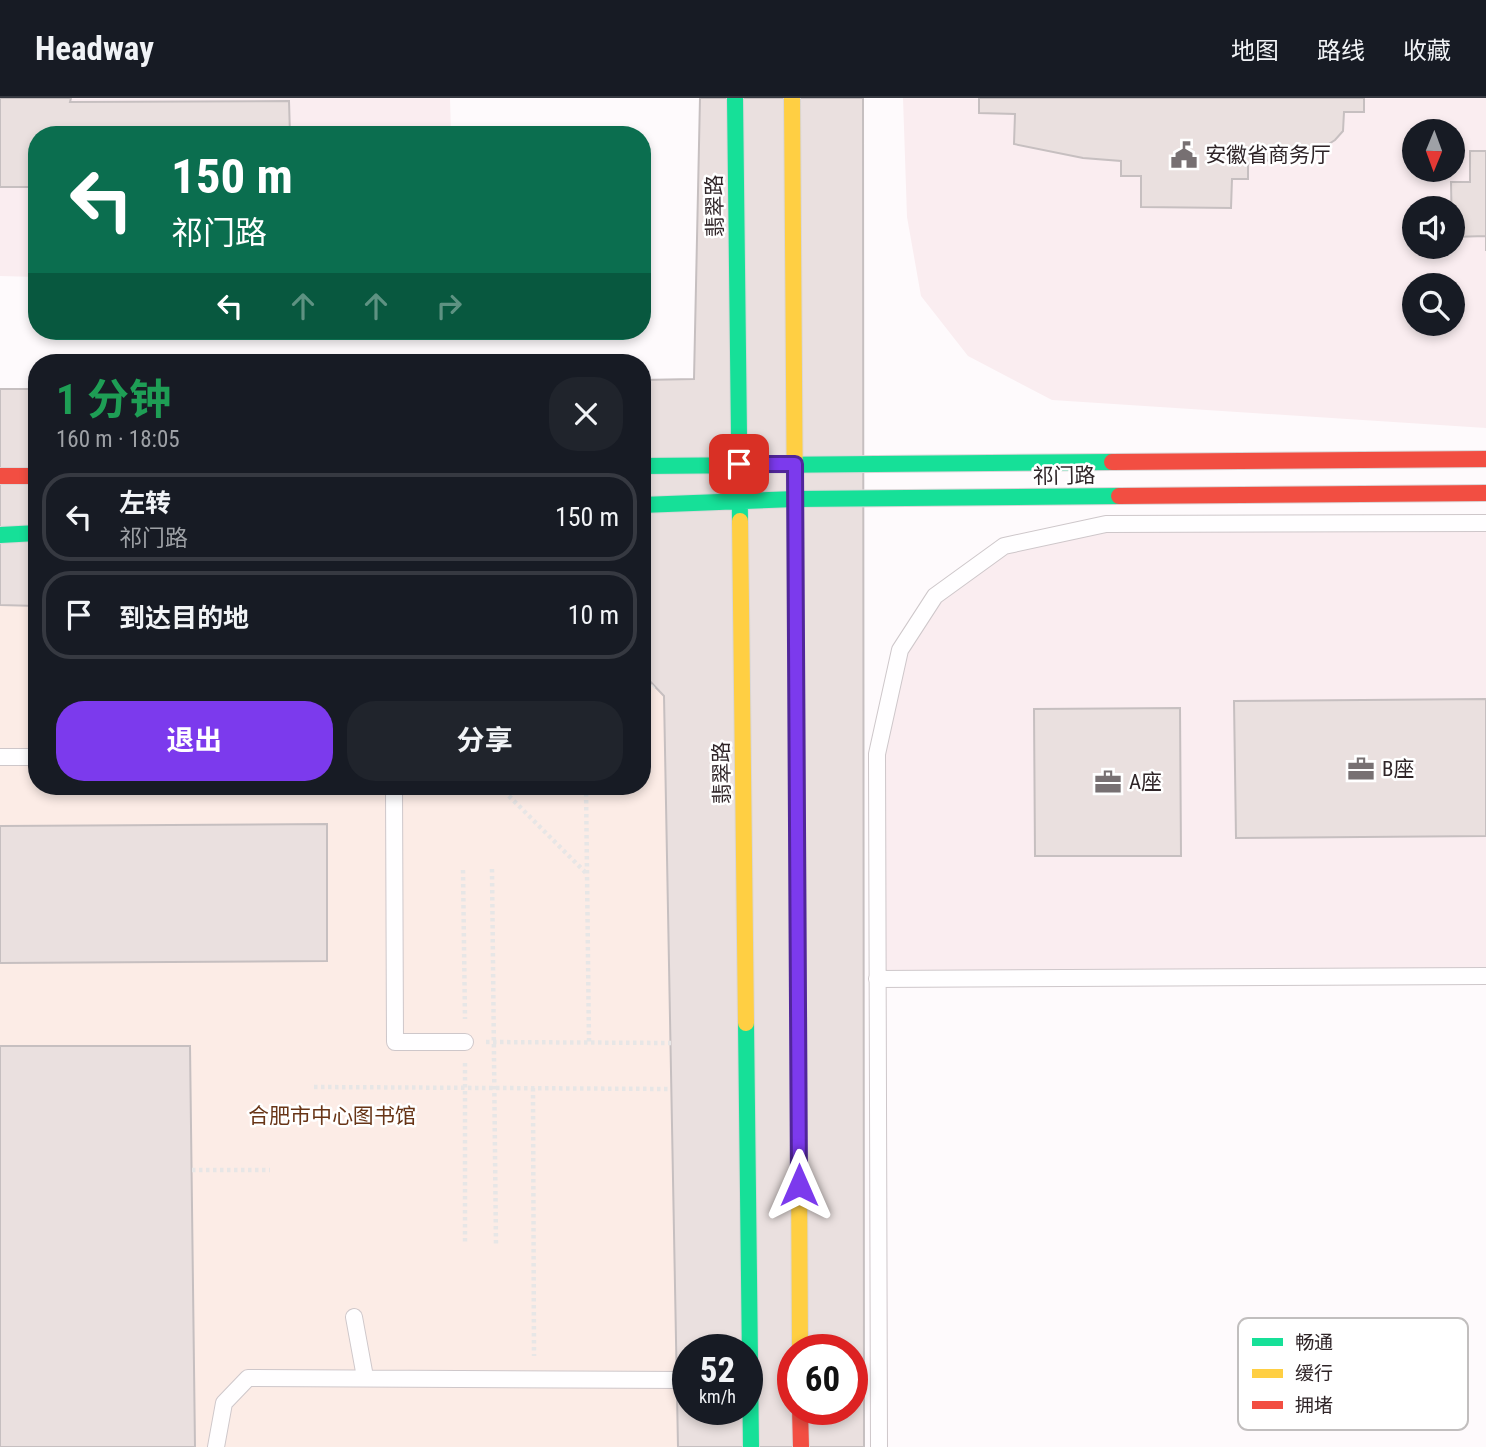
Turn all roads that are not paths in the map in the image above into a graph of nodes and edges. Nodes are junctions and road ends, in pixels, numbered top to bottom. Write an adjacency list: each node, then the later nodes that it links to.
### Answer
1 (735, 98): 4 (main road, 翡翠路)
2 (792, 98): 5 (main road)
3 (1486, 459): 5 (main road, 祁门路)
4 (739, 464): 5 (main road, 祁门路); 6 (main road, 祁门路); 11 (main road, 翡翠路)
5 (795, 464): 10 (main road)
6 (651, 466)
7 (28, 475): 8 (main road)
8 (0, 476)
9 (1486, 493): 10 (main road, 祁门路)
10 (795, 499): 11 (main road, 祁门路); 24 (main road)
11 (740, 501): 12 (main road, 祁门路); 23 (main road, 翡翠路)
12 (651, 505)
13 (1486, 523): 20 (lane)
14 (28, 533): 15 (main road)
15 (0, 534)
16 (0, 757): 17 (lane)
17 (28, 757)
18 (394, 795): 21 (lane)
19 (1486, 976): 20 (lane)
20 (877, 979): 32 (lane)
21 (465, 1042)
22 (354, 1317): 25 (lane)
23 (749, 1334)
24 (800, 1334)
25 (365, 1377): 26 (lane); 29 (lane)
26 (672, 1380)
27 (750, 1425): 30 (main road, 翡翠路)
28 (800, 1425): 31 (main road)
29 (216, 1447)
30 (751, 1447)
31 (801, 1447)
32 (879, 1447)

